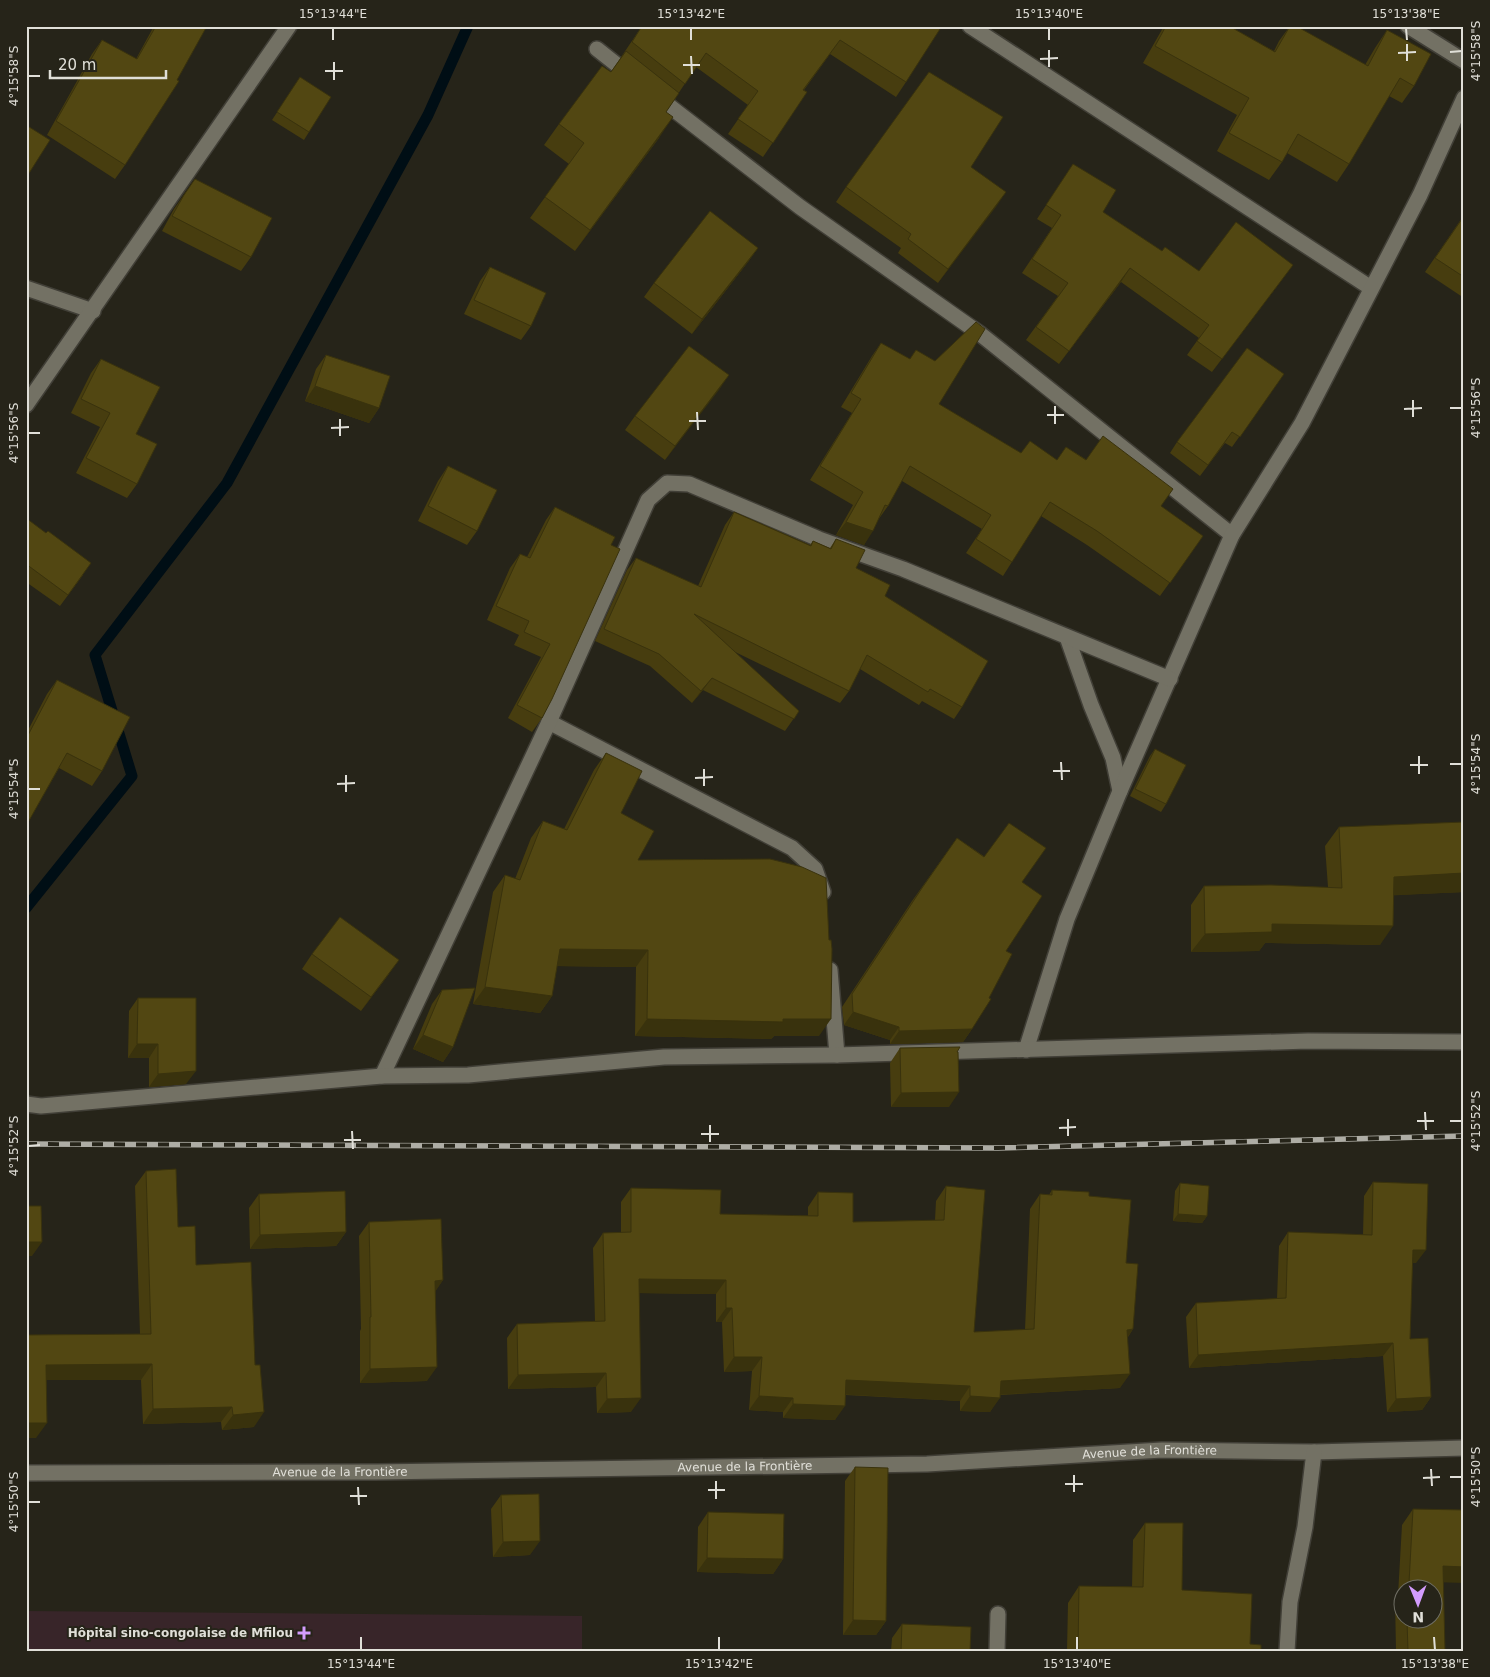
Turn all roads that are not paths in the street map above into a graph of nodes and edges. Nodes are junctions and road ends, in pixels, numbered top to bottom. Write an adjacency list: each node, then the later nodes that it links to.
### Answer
1 (289, 26): 9 (street)
2 (970, 26): 8 (street)
3 (1408, 26): 5 (street)
4 (597, 49): 11 (street)
5 (1464, 61)
6 (1464, 98): 8 (street)
7 (26, 288): 9 (street)
8 (1371, 288): 11 (street)
9 (92, 311): 10 (street)
10 (26, 405)
11 (1232, 535): 13 (street)
12 (1067, 637): 13 (street); 14 (street); 15 (street)
13 (1170, 679): 15 (street)
14 (549, 722): 16 (street); 21 (street)
15 (1120, 791): 19 (street)
16 (824, 902)
17 (829, 960): 20 (street)
18 (1464, 1042): 19 (street)
19 (1026, 1050): 20 (street)
20 (837, 1055): 21 (street)
21 (382, 1076): 22 (street)
22 (26, 1104)
23 (1464, 1448): 24 (street, Avenue de la Frontière)
24 (1314, 1452): 25 (street, Avenue de la Frontière); 28 (street)
25 (26, 1473)
26 (998, 1614): 27 (street)
27 (998, 1651)
28 (1287, 1651)

